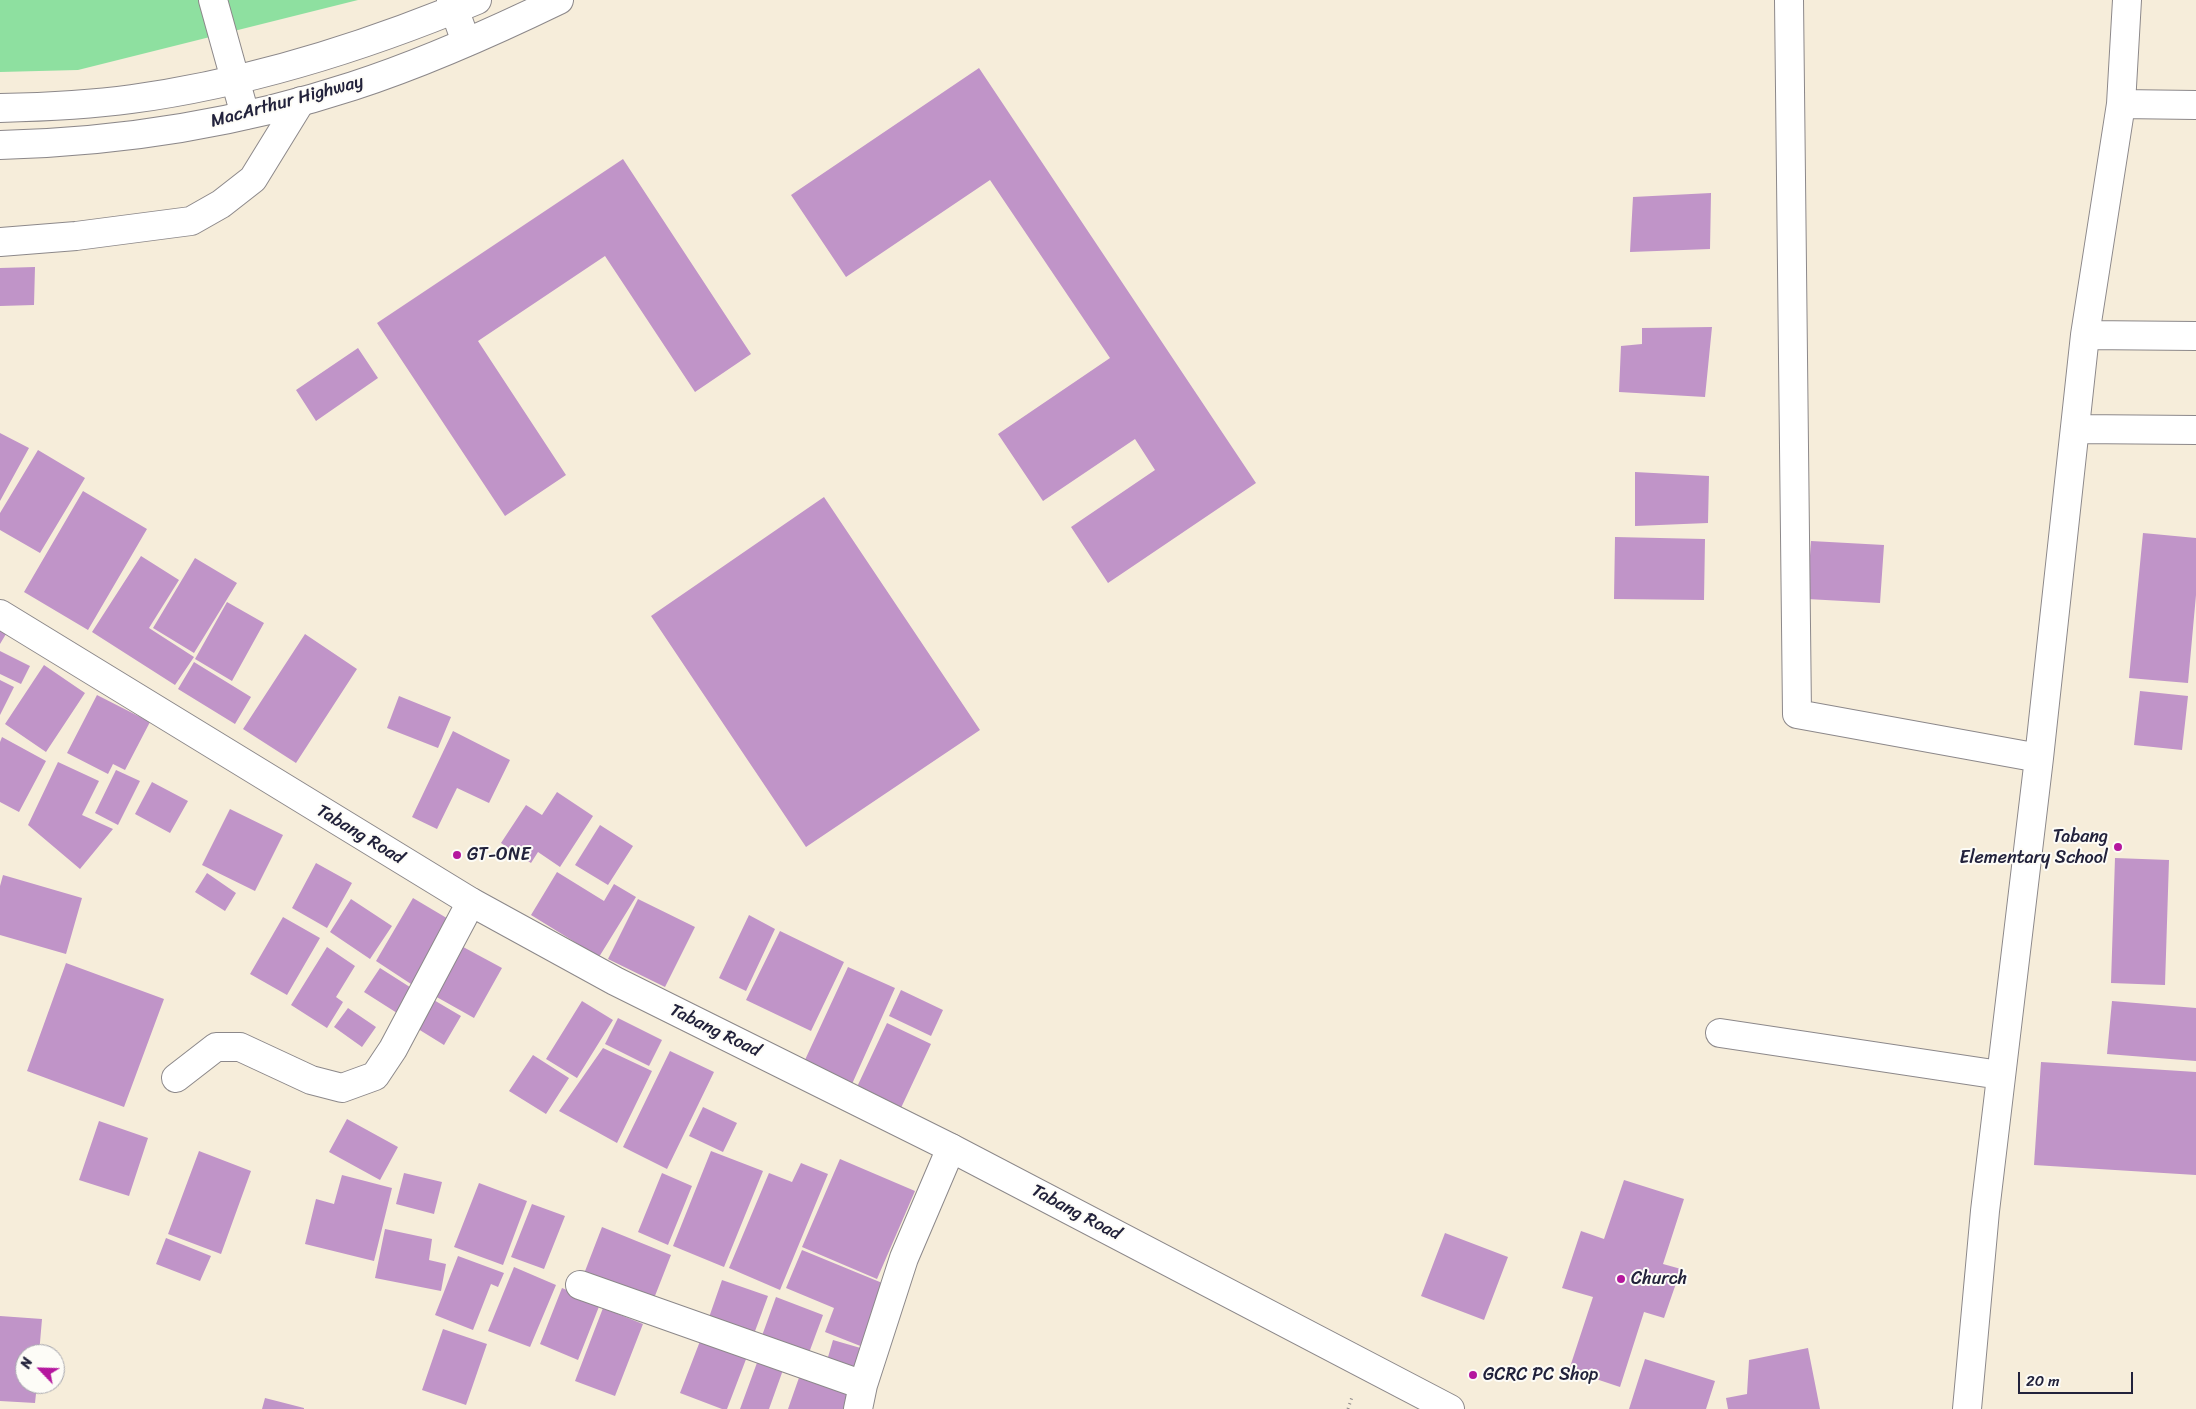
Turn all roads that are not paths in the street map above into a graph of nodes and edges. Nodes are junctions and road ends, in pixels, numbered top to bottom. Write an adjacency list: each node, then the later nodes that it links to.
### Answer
1 (213, 0): 7 (main road)
2 (559, 0): 6 (main road, MacArthur Highway)
3 (1789, 0): 20 (main road)
4 (2127, 0): 9 (main road)
5 (460, 3): 6 (main road); 7 (main road, MacArthur Highway)
6 (466, 42): 8 (main road, MacArthur Highway)
7 (234, 79): 11 (main road, MacArthur Highway); 12 (main road)
8 (301, 101): 12 (main road, MacArthur Highway); 14 (main road)
9 (2121, 104): 10 (main road); 15 (main road)
10 (2196, 105)
11 (0, 108)
12 (245, 115): 13 (main road, MacArthur Highway)
13 (0, 145)
14 (0, 242)
15 (2085, 335): 16 (main road); 17 (main road)
16 (2196, 336)
17 (2076, 429): 18 (main road); 20 (main road)
18 (2196, 430)
19 (0, 614): 21 (main road, Tabang Road)
20 (2040, 758): 23 (main road)
21 (471, 902): 24 (main road); 25 (main road, Tabang Road)
22 (1720, 1033): 23 (main road)
23 (2000, 1075): 29 (main road)
24 (176, 1078)
25 (951, 1148): 27 (main road); 28 (main road, Tabang Road)
26 (580, 1285): 27 (main road)
27 (861, 1397)
28 (1450, 1409)
29 (1967, 1409)

